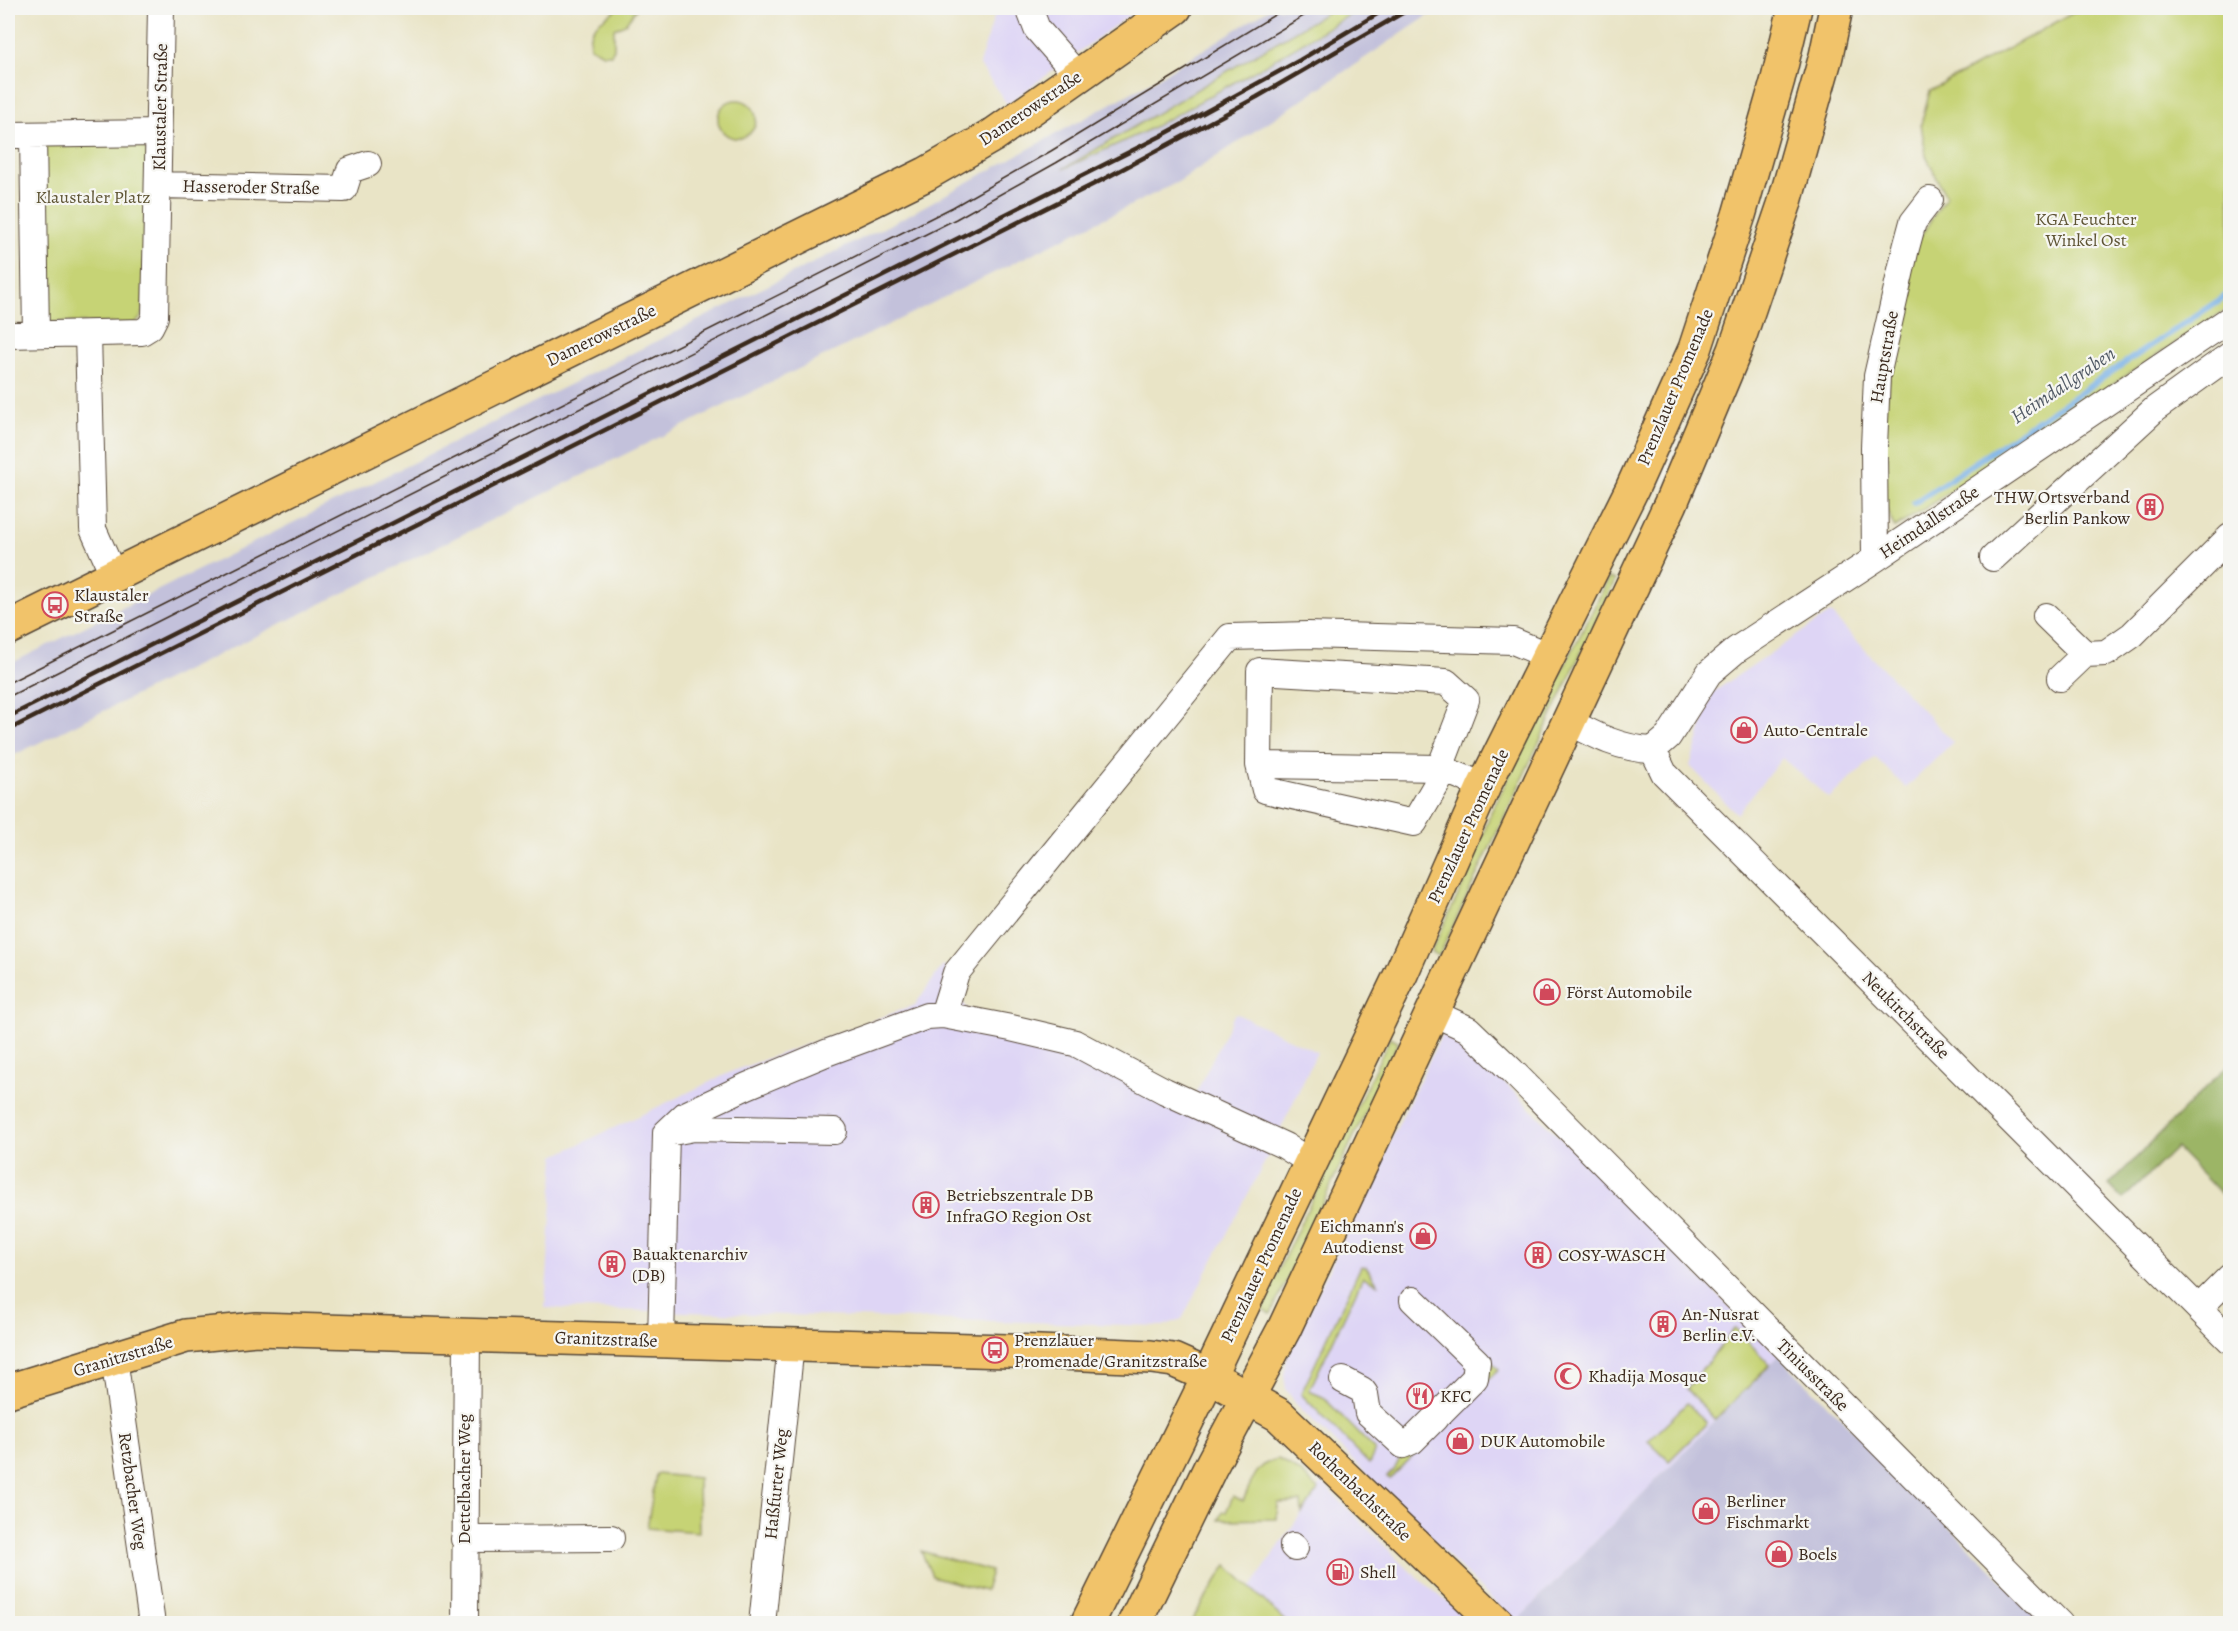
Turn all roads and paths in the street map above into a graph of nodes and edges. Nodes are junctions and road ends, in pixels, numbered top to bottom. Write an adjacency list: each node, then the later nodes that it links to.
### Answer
1 (161, 8): 7 (street, Klaustaler Straße)
2 (1029, 8): 6 (street)
3 (1175, 8): 6 (main road, Damerowstraße)
4 (1795, 8): 24 (main road, Prenzlauer Promenade)
5 (1836, 8): 26 (main road)
6 (1078, 76): 20 (main road, Damerowstraße)
7 (159, 133): 8 (street); 10 (street, Klaustaler Straße)
8 (20, 135): 13 (street)
9 (368, 165): 10 (street, Hasseroder Straße)
10 (159, 185): 14 (street, Klaustaler Straße)
11 (1930, 200): 19 (street, Hauptstraße)
12 (2230, 319): 19 (street, Heimdallstraße)
13 (36, 334): 14 (street); 15 (street)
14 (88, 334): 20 (street)
15 (8, 335)
16 (2230, 355): 18 (street)
17 (2230, 537): 23 (street)
18 (1993, 558)
19 (1875, 559): 27 (street, Heimdallstraße)
20 (114, 576): 22 (main road, Damerowstraße)
21 (2046, 616): 23 (street)
22 (8, 628)
23 (2085, 654): 25 (street)
24 (1549, 656): 30 (main road, Prenzlauer Promenade); 32 (street)
25 (2060, 678)
26 (1568, 722): 27 (street); 31 (main road)
27 (1653, 750): 38 (street, Neukirchstraße)
28 (1259, 765): 29 (street); 29 (street); 29 (street)
29 (1442, 769): 30 (street)
30 (1484, 786): 35 (main road, Prenzlauer Promenade)
31 (1431, 1012): 47 (main road); 58 (street, Tiniusstraße)
32 (944, 1015): 34 (street); 35 (street)
33 (834, 1131): 34 (street)
34 (666, 1133): 41 (street)
35 (1310, 1162): 44 (main road, Prenzlauer Promenade)
36 (2230, 1277): 38 (street)
37 (1413, 1300): 45 (street)
38 (2199, 1308): 40 (street, Neukirchstraße)
39 (467, 1334): 41 (main road, Granitzstraße); 43 (main road, Granitzstraße); 49 (street, Dettelbacher Weg)
40 (2230, 1340)
41 (661, 1341): 42 (main road, Granitzstraße)
42 (791, 1344): 44 (main road, Granitzstraße); 54 (street, Haßfurter Weg)
43 (114, 1358): 46 (main road, Granitzstraße); 52 (street, Retzbacher Weg)
44 (1209, 1376): 47 (main road, Rothenbachstraße); 50 (main road, Prenzlauer Promenade)
45 (1343, 1380)
46 (8, 1391)
47 (1247, 1396): 51 (main road); 57 (main road, Rothenbachstraße)
48 (611, 1538): 49 (street)
49 (464, 1539): 53 (street, Dettelbacher Weg)
50 (1110, 1575): 51 (main road); 55 (main road, Prenzlauer Promenade)
51 (1149, 1593): 56 (main road)
52 (152, 1623)
53 (465, 1623)
54 (762, 1623)
55 (1087, 1623)
56 (1134, 1623)
57 (1498, 1623)
58 (2060, 1623)

